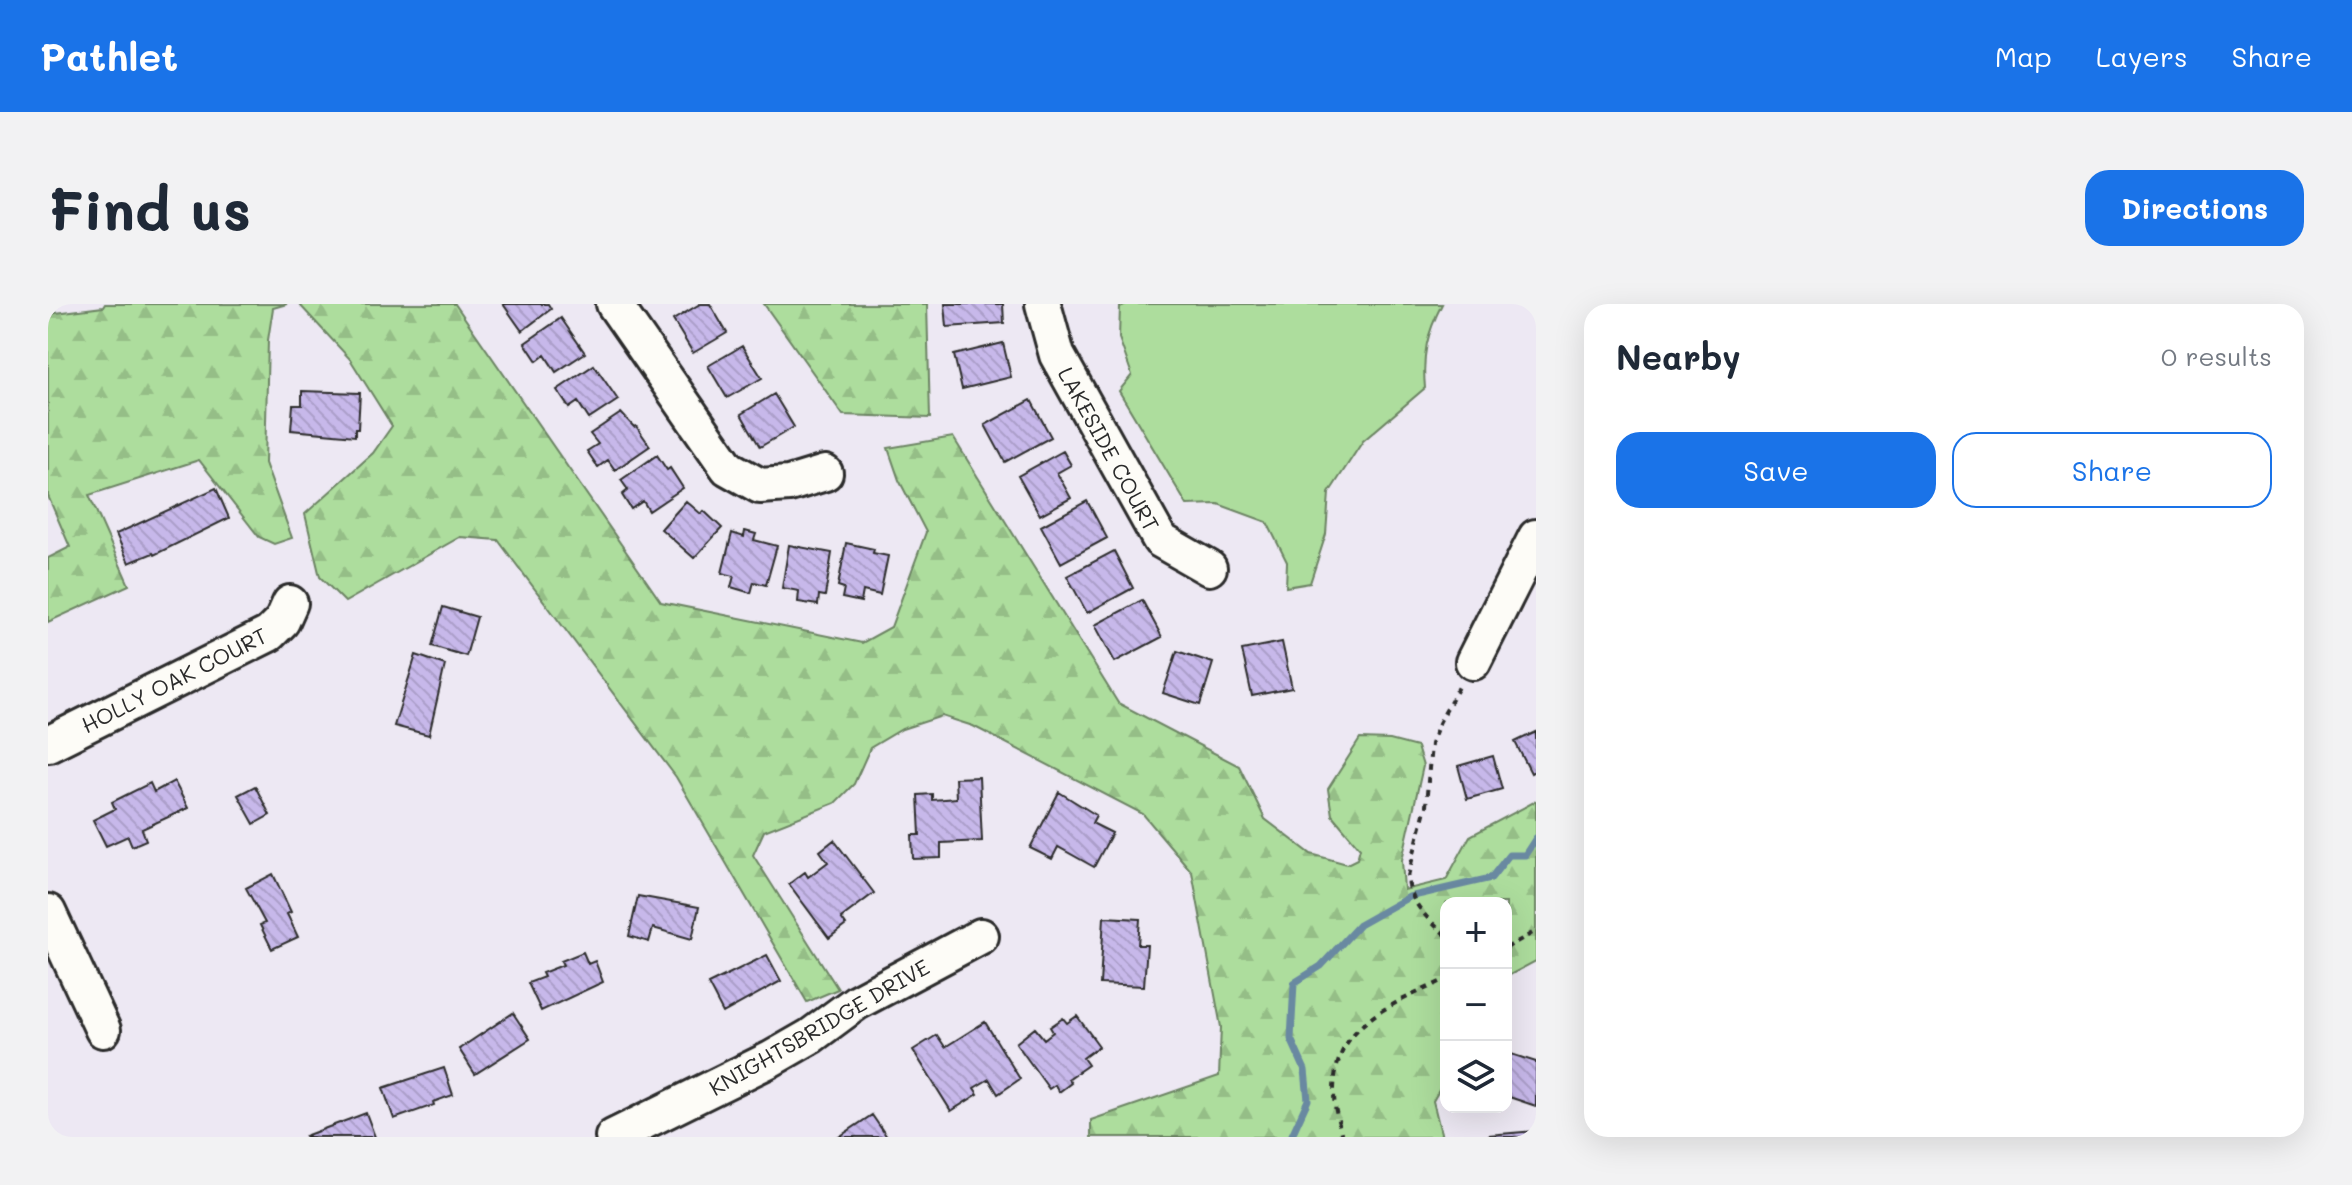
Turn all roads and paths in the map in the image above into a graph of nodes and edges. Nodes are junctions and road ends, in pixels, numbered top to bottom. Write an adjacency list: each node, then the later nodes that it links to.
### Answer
1 (614, 304): 3 (street)
2 (1043, 304): 5 (street, LAKESIDE COURT)
3 (825, 473)
4 (1536, 537): 7 (street)
5 (1209, 568)
6 (290, 603): 8 (street, HOLLY OAK COURT)
7 (1473, 662): 10 (path)
8 (48, 744)
9 (48, 912): 14 (street)
10 (1440, 929)
11 (1536, 931): 13 (path)
12 (981, 936): 17 (street, KNIGHTSBRIDGE DRIVE)
13 (1512, 945)
14 (61, 973): 16 (street)
15 (1440, 982): 18 (path)
16 (103, 1030)
17 (613, 1137)
18 (1342, 1137)

